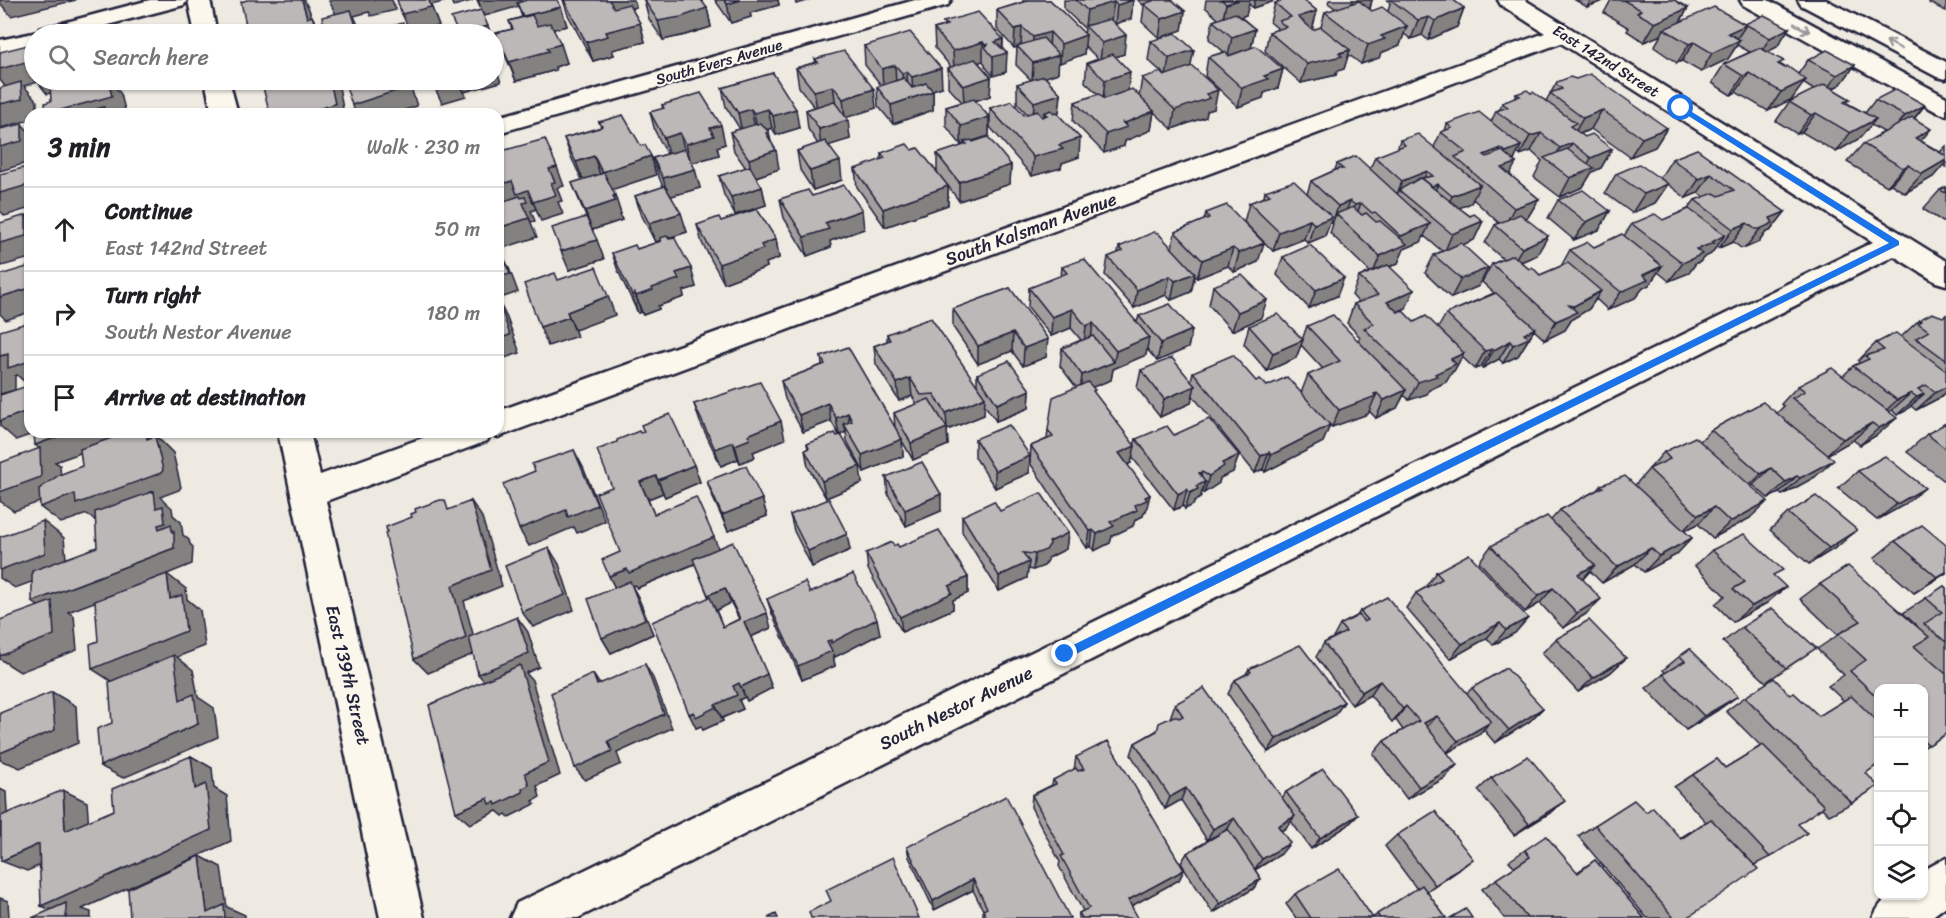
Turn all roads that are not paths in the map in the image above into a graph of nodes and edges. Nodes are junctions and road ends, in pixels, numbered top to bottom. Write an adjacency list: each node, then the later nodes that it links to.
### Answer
1 (176, 0): 7 (street)
2 (199, 0): 8 (street)
3 (940, 0): 16 (street, South Evers Avenue)
4 (1509, 0): 9 (street, East 142nd Street)
5 (1751, 0): 14 (street, one-way to 14)
6 (1809, 0): 12 (street, one-way to 6)
7 (86, 24)
8 (204, 24)
9 (1564, 34): 17 (street, East 142nd Street); 19 (street, South Kalsman Avenue)
10 (24, 41): 11 (street)
11 (0, 47)
12 (1946, 72)
13 (219, 90): 15 (street)
14 (1946, 107)
15 (224, 108)
16 (504, 123)
17 (1896, 243): 18 (street, East 142nd Street); 25 (street, South Nestor Avenue)
18 (1946, 275)
19 (504, 422)
20 (295, 438): 22 (street, East 139th Street)
21 (459, 438): 22 (street)
22 (308, 493): 24 (street, East 139th Street)
23 (1946, 879): 26 (street)
24 (402, 918)
25 (532, 918)
26 (1894, 918)

